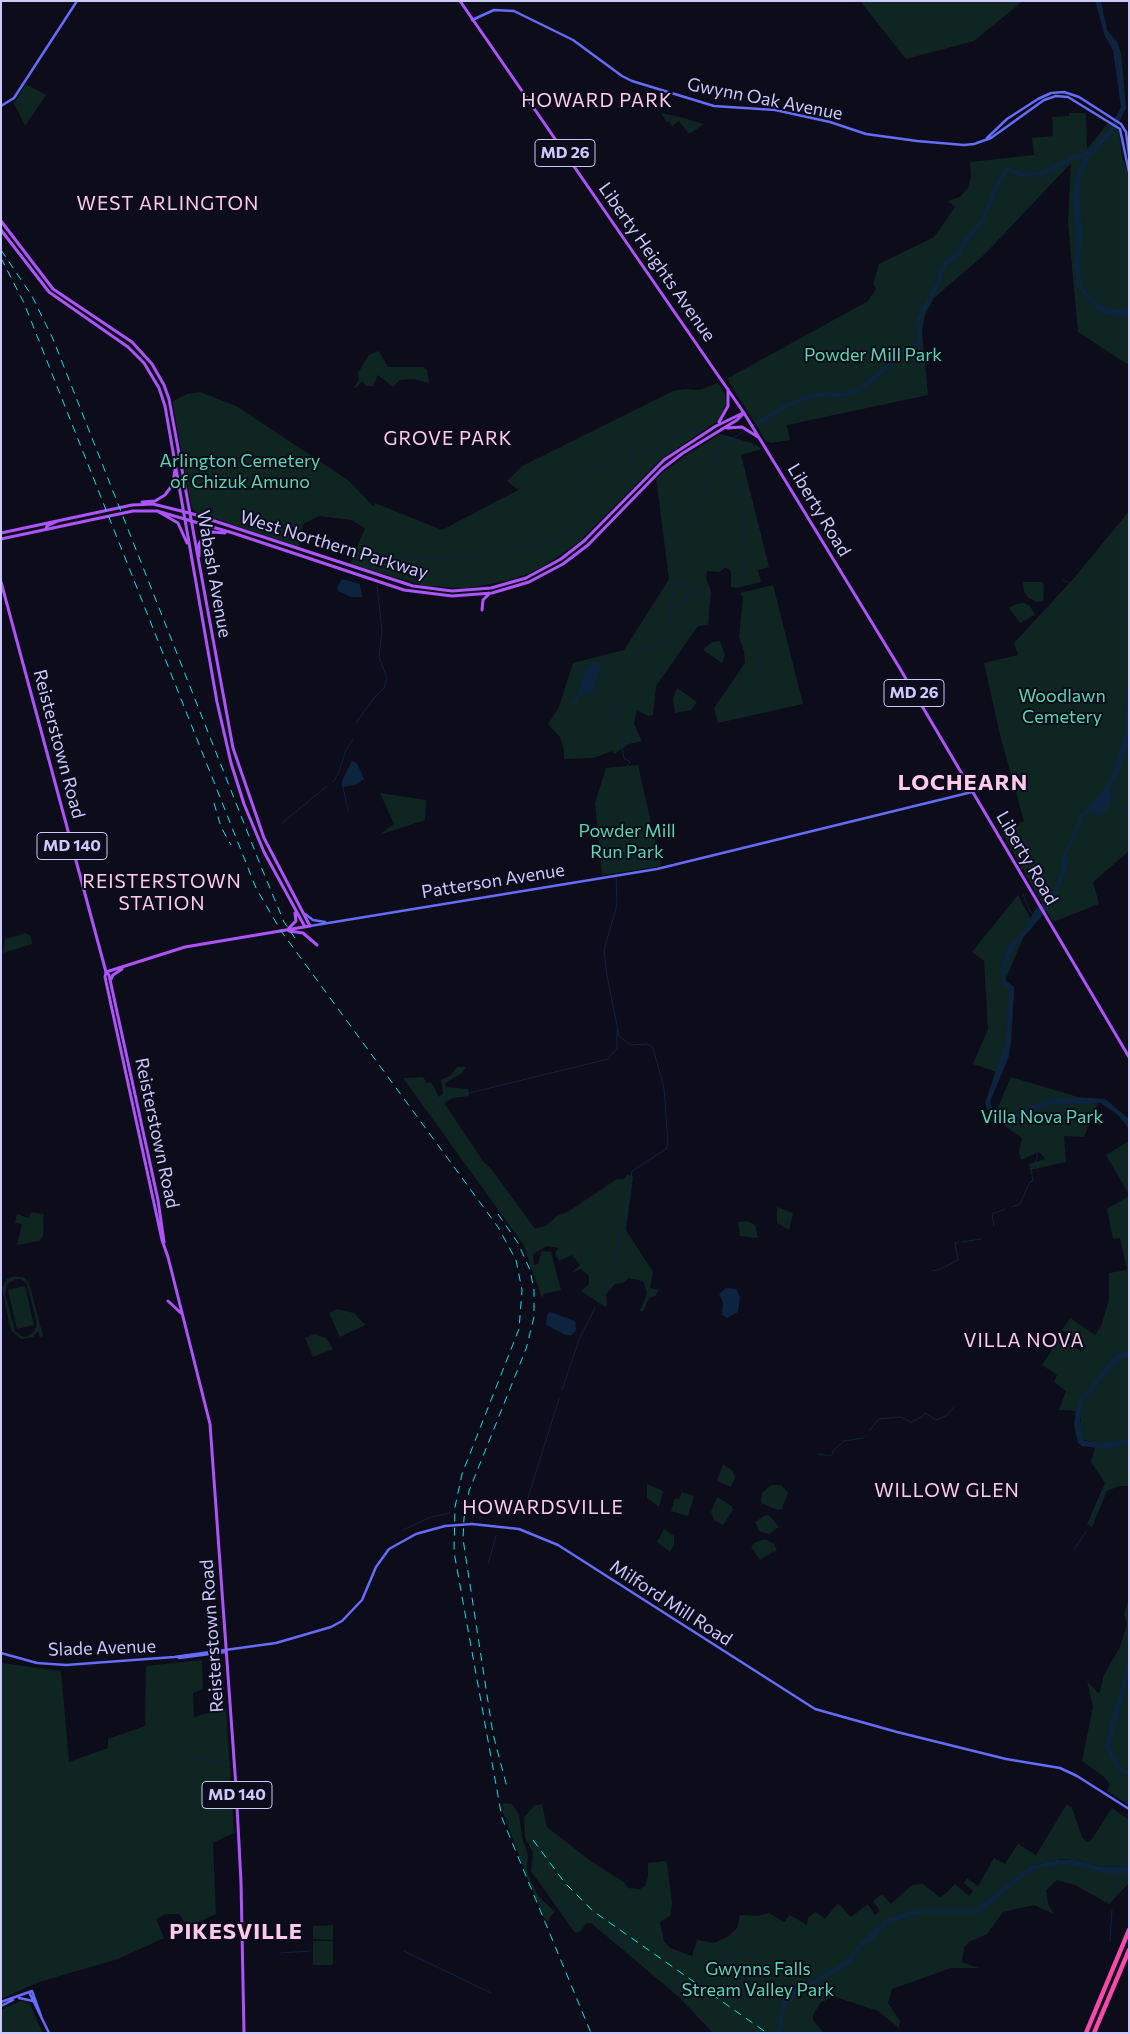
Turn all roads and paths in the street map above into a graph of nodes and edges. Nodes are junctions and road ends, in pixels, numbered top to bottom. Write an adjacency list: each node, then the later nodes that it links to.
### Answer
1 (77, 1): 4 (main road)
2 (460, 1): 3 (main road, Liberty Heights Avenue / MD 26)
3 (472, 20): 5 (main road, Gwynn Oak Avenue); 14 (main road, Liberty Heights Avenue / MD 26)
4 (1, 106)
5 (986, 139): 6 (main road, Gwynn Oak Avenue); 7 (main road, Gwynn Oak Avenue)
6 (1129, 155)
7 (1124, 157): 8 (main road); 9 (main road, Gwynn Oak Avenue)
8 (1129, 162)
9 (1129, 172)
10 (1, 221): 12 (main road, Wabash Avenue)
11 (1, 230): 13 (main road, Wabash Avenue)
12 (12, 234): 13 (main road); 23 (main road, Wabash Avenue)
13 (8, 240): 19 (main road, Wabash Avenue)
14 (728, 388): 15 (main road, Liberty Heights Avenue / MD 26); 16 (main road)
15 (744, 413): 16 (main road, West Northern Parkway); 17 (main road, West Northern Parkway); 18 (main road, Liberty Heights Avenue / MD 26)
16 (716, 426): 27 (main road, West Northern Parkway)
17 (722, 429): 18 (main road); 31 (main road, West Northern Parkway)
18 (760, 439): 38 (main road, Liberty Road / MD 26)
19 (175, 466): 20 (main road); 22 (main road, Wabash Avenue)
20 (137, 504): 22 (main road, West Northern Parkway); 26 (main road, West Northern Parkway)
21 (157, 511): 24 (main road, West Northern Parkway); 28 (main road, West Northern Parkway); 33 (main road)
22 (183, 511): 23 (main road, West Northern Parkway); 24 (main road, Wabash Avenue)
23 (189, 513): 25 (main road, Wabash Avenue); 27 (main road, West Northern Parkway)
24 (184, 518): 25 (main road, West Northern Parkway); 33 (main road, Wabash Avenue)
25 (190, 520): 30 (main road, West Northern Parkway); 34 (main road, Wabash Avenue)
26 (58, 521): 28 (main road); 29 (main road, West Northern Parkway)
27 (597, 528): 31 (main road)
28 (46, 529): 32 (main road, West Northern Parkway)
29 (1, 533)
30 (233, 533): 34 (main road); 36 (main road, West Northern Parkway)
31 (599, 534): 36 (main road, West Northern Parkway)
32 (1, 539)
33 (190, 549): 40 (main road, Wabash Avenue)
34 (199, 567): 39 (main road, Wabash Avenue)
35 (1, 582): 47 (main road, Reisterstown Road / MD 140)
36 (490, 593): 37 (main road)
37 (482, 610)
38 (972, 792): 41 (main road, Patterson Avenue); 51 (main road, Liberty Road / MD 26)
39 (295, 900): 41 (main road); 43 (main road, Wabash Avenue)
40 (291, 903): 42 (main road, Wabash Avenue); 44 (main road)
41 (332, 922): 43 (main road, Patterson Avenue)
42 (305, 926): 43 (main road, Patterson Avenue); 44 (main road, Patterson Avenue)
43 (310, 926)
44 (283, 930): 45 (main road); 46 (main road, Patterson Avenue)
45 (317, 945)
46 (127, 966): 47 (main road, Patterson Avenue); 48 (main road)
47 (106, 972): 48 (main road, Reisterstown Road / MD 140); 49 (main road, Reisterstown Road / MD 140)
48 (114, 1002): 50 (main road, Reisterstown Road / MD 140)
49 (118, 1035): 50 (main road); 52 (main road, Reisterstown Road / MD 140)
50 (125, 1047): 53 (main road, Reisterstown Road / MD 140)
51 (1129, 1057)
52 (137, 1122): 53 (main road); 54 (main road, Reisterstown Road / MD 140)
53 (144, 1137): 54 (main road, Reisterstown Road / MD 140)
54 (164, 1243): 55 (main road, Reisterstown Road / MD 140)
55 (178, 1294): 56 (main road, Reisterstown Road / MD 140); 56 (main road)
56 (183, 1315): 57 (main road, Reisterstown Road / MD 140)
57 (227, 1651): 58 (main road, Slade Avenue); 59 (main road, Milford Mill Road, bridge); 68 (main road, Reisterstown Road / MD 140)
58 (1, 1653)
59 (1129, 1809)
60 (1129, 1930): 69 (highway)
61 (1129, 1950): 70 (highway)
62 (31, 1991): 63 (main road); 64 (main road); 66 (main road)
63 (14, 1999): 64 (main road); 65 (main road)
64 (34, 2002): 66 (main road)
65 (1, 2004)
66 (41, 2016): 67 (main road)
67 (49, 2033)
68 (244, 2033)
69 (1086, 2033)
70 (1095, 2033)

